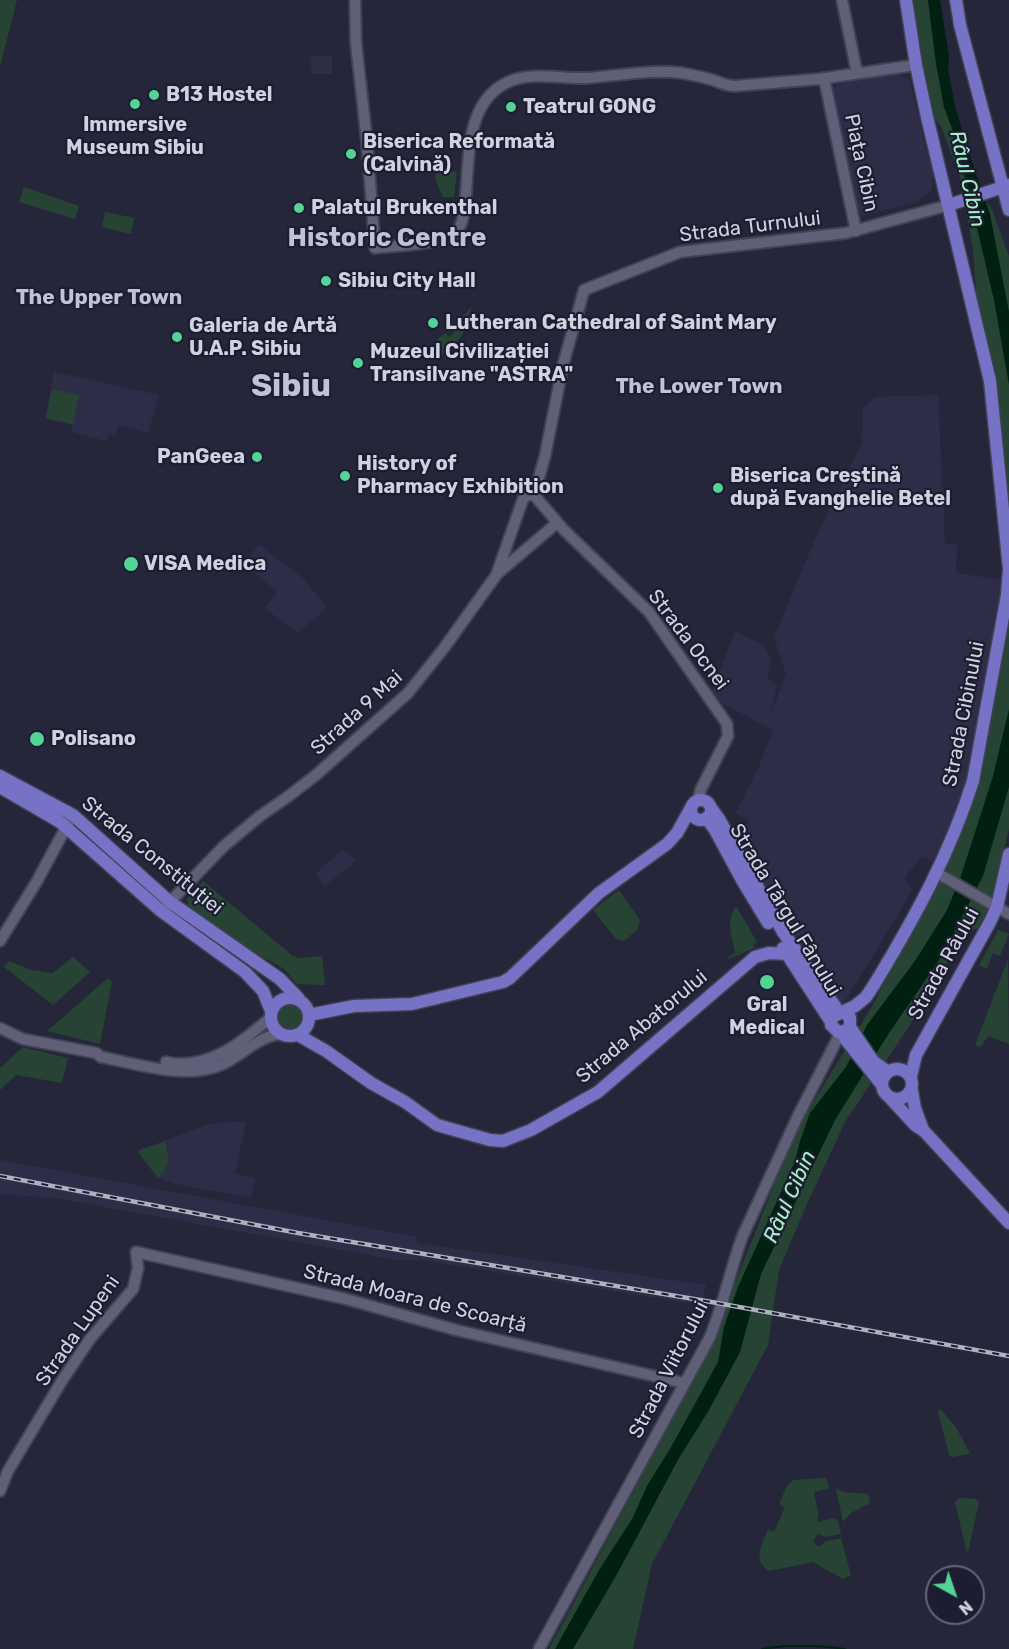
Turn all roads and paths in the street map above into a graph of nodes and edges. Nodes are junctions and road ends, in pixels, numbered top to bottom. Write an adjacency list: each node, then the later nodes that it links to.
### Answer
1 (355, 0): 7 (street)
2 (842, 0): 6 (street)
3 (906, 0): 5 (main road, Strada Cibinului)
4 (956, 0): 8 (main road)
5 (916, 65): 6 (street); 9 (main road, Strada Cibinului)
6 (856, 73): 7 (street)
7 (824, 78): 11 (street, Piața Cibin)
8 (1002, 187): 9 (main road, Piața Cibin); 10 (main road)
9 (952, 204): 11 (street, Piața Cibin); 14 (main road, Strada Cibinului)
10 (1009, 210)
11 (856, 231): 12 (street, Strada Turnului)
12 (534, 495): 13 (street, Strada Ocnei); 15 (street)
13 (557, 523): 15 (street, Strada 9 Mai); 18 (street, Strada Ocnei)
14 (1009, 569): 23 (main road, Strada Cibinului)
15 (497, 574): 24 (street, Strada 9 Mai)
16 (0, 776): 20 (main road, Strada Constituției)
17 (0, 788): 21 (main road, Strada Constituției)
18 (695, 803): 19 (main road); 19 (main road); 32 (main road)
19 (708, 813): 29 (main road, Strada Târgul Fânului); 33 (main road, Strada Târgul Fânului)
20 (73, 814): 21 (street); 24 (main road, Strada Constituției)
21 (67, 828): 26 (main road, Strada Constituției); 28 (street)
22 (1009, 854): 25 (main road, Strada Râului)
23 (942, 877): 25 (street); 33 (main road, Strada Cibinului)
24 (170, 902): 26 (street, Strada 9 Mai); 30 (main road, Strada Constituției)
25 (994, 905): 27 (street); 39 (main road, Strada Râului)
26 (161, 912): 31 (main road, Strada Constituției)
27 (1009, 914)
28 (0, 941)
29 (787, 954): 33 (main road, Strada Târgul Fânului); 37 (main road, Strada Abatorului)
30 (299, 999): 31 (main road); 32 (main road)
31 (271, 1015): 36 (main road); 38 (street)
32 (309, 1015): 37 (main road)
33 (838, 1016): 35 (main road); 35 (main road)
34 (0, 1028): 38 (street)
35 (847, 1032): 40 (main road); 47 (street, Strada Viitorului)
36 (280, 1034): 37 (main road); 38 (street)
37 (298, 1035)
38 (96, 1053)
39 (916, 1055): 40 (main road, Strada Râului); 41 (main road, Strada Râului)
40 (885, 1074): 41 (main road); 43 (main road)
41 (911, 1076): 42 (main road)
42 (912, 1090): 43 (main road); 44 (main road)
43 (890, 1098): 44 (main road)
44 (924, 1131): 45 (main road)
45 (1009, 1223)
46 (136, 1252): 47 (street, Strada Moara de Scoarță); 48 (street, Strada Lupeni)
47 (684, 1383): 49 (street, Strada Viitorului)
48 (0, 1491)
49 (539, 1649)

